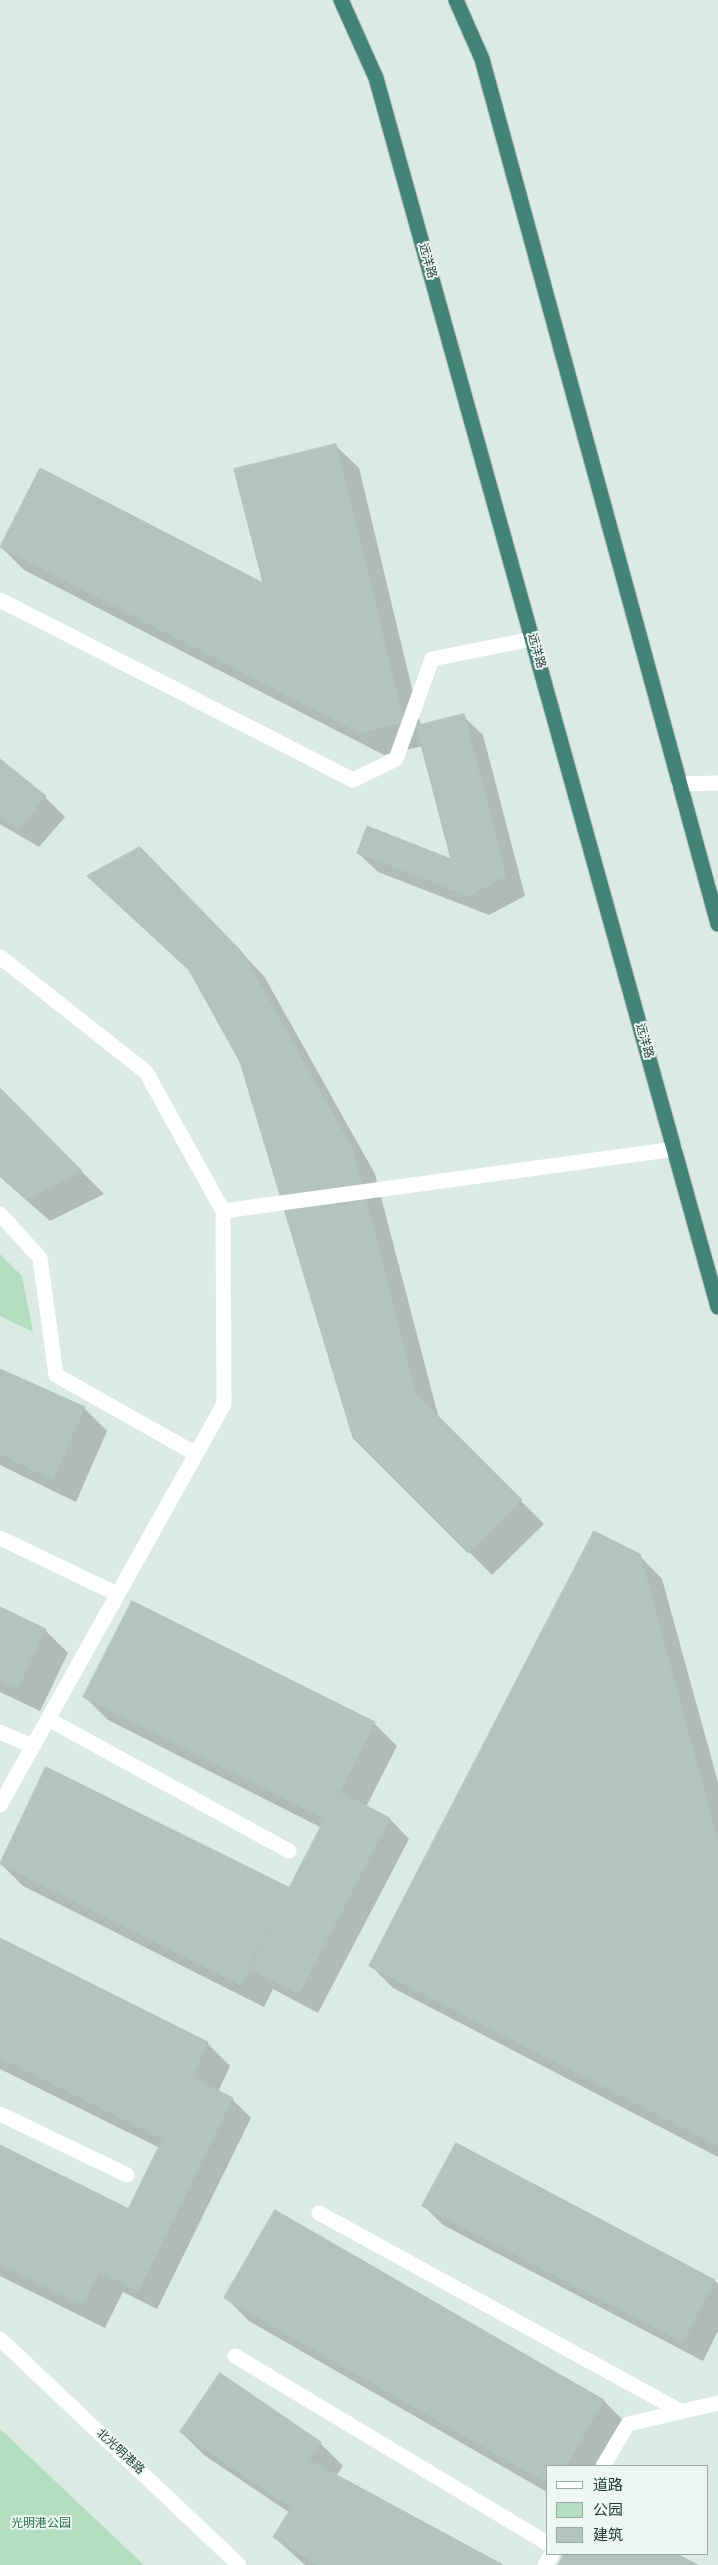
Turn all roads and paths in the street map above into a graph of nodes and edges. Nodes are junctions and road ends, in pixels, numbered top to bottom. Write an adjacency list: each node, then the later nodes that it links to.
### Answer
1 (341, 0): 4 (highway, 远洋路)
2 (456, 0): 6 (highway)
3 (0, 600): 4 (street)
4 (532, 639): 9 (highway, 远洋路)
5 (718, 783): 6 (street)
6 (679, 784): 7 (highway)
7 (718, 924)
8 (0, 957): 10 (street)
9 (674, 1149): 10 (street); 12 (highway, 远洋路)
10 (223, 1211): 13 (street)
11 (0, 1214): 13 (street)
12 (718, 1307)
13 (196, 1454): 15 (street)
14 (0, 1538): 15 (street)
15 (117, 1594): 16 (street)
16 (48, 1719): 18 (street); 20 (street)
17 (0, 1732): 18 (street)
18 (32, 1746): 19 (street)
19 (0, 1805)
20 (289, 1851)
21 (0, 2114): 22 (street)
22 (128, 2175)
23 (319, 2213): 27 (street)
24 (0, 2339): 30 (street, 北光明港路)
25 (235, 2356): 29 (street)
26 (718, 2403): 27 (street)
27 (682, 2412): 28 (street)
28 (604, 2465)
29 (546, 2543)
30 (239, 2565)

